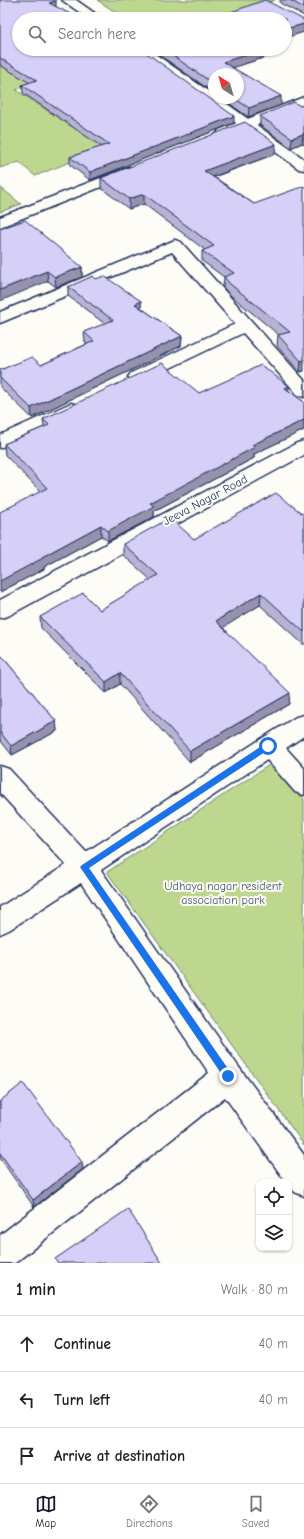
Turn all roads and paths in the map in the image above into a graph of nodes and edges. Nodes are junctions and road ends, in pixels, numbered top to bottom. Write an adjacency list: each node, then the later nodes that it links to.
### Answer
1 (68, 0): 2 (street)
2 (86, 12)
3 (150, 56): 5 (street)
4 (304, 101): 5 (street)
5 (247, 124): 6 (street); 7 (street)
6 (211, 138)
7 (304, 166)
8 (138, 167): 9 (street)
9 (0, 222)
10 (0, 318): 11 (street)
11 (246, 325): 12 (street); 13 (street)
12 (120, 386)
13 (304, 391)
14 (84, 402): 15 (street)
15 (0, 442)
16 (304, 447): 17 (street, Jeeva Nagar Road)
17 (0, 610)
18 (304, 724): 19 (street)
19 (268, 746): 21 (street); 22 (street)
20 (0, 776): 22 (street)
21 (304, 785)
22 (84, 867): 23 (street); 24 (street)
23 (0, 922)
24 (228, 1076): 25 (street); 26 (street)
25 (304, 1181)
26 (0, 1255)

